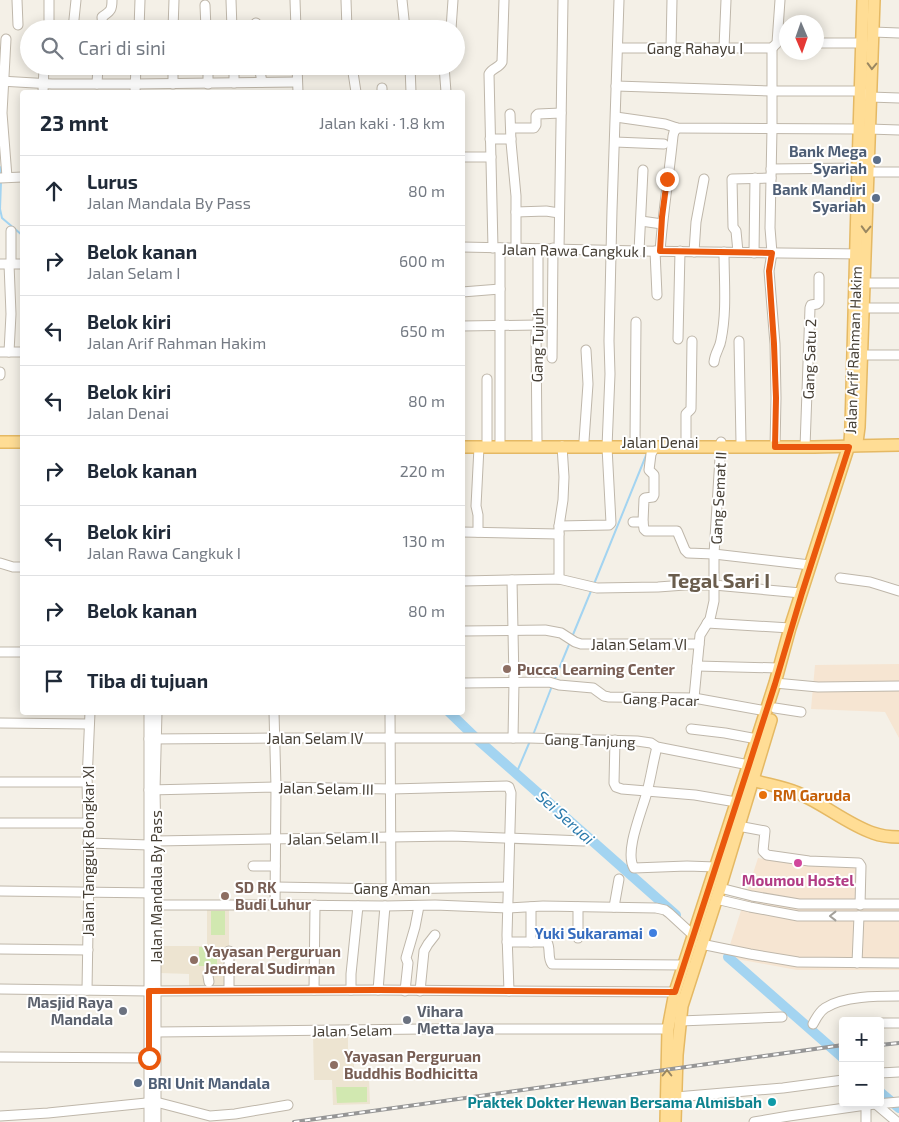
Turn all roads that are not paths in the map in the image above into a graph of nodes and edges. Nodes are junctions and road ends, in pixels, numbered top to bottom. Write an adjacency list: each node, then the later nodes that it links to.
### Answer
1 (17, 0): 32 (street)
2 (49, 0): 21 (street)
3 (76, 0): 22 (street)
4 (112, 0): 23 (street)
5 (140, 0): 24 (street)
6 (174, 0): 25 (street)
7 (231, 0): 27 (street)
8 (294, 0): 28 (street)
9 (346, 0): 29 (street)
10 (402, 0): 30 (street)
11 (453, 0): 31 (street)
12 (504, 0): 84 (street)
13 (563, 0): 75 (street)
14 (619, 0): 40 (street)
15 (672, 0): 41 (street)
16 (726, 0): 42 (street)
17 (780, 0): 39 (street)
18 (864, 0): 37 (main road, Jalan Arif Rahman Hakim)
19 (874, 0): 33 (main road, Jalan Arif Rahman Hakim)
20 (204, 5): 26 (street)
21 (48, 20)
22 (74, 20)
23 (102, 20)
24 (139, 20)
25 (173, 20)
26 (205, 20)
27 (232, 20)
28 (295, 20)
29 (347, 20)
30 (404, 20)
31 (452, 20)
32 (18, 25)
33 (873, 32): 34 (street); 73 (main road, Jalan Arif Rahman Hakim, one-way to 73)
34 (899, 32)
35 (6, 39): 53 (street)
36 (824, 43): 37 (street)
37 (862, 44): 72 (main road, Jalan Arif Rahman Hakim)
38 (779, 45): 39 (street, Gang Rahayu I)
39 (774, 46): 42 (street, Gang Rahayu I); 71 (street)
40 (618, 48): 41 (street, Gang Rahayu I); 59 (street)
41 (671, 48): 42 (street, Gang Rahayu I)
42 (724, 48)
43 (44, 75): 61 (street)
44 (136, 75): 63 (street)
45 (173, 75): 57 (street)
46 (208, 75): 58 (street)
47 (237, 75): 56 (street)
48 (261, 75): 54 (street)
49 (297, 75): 55 (street)
50 (353, 75): 68 (street)
51 (410, 75): 69 (street)
52 (445, 75): 70 (street)
53 (2, 81): 61 (street); 93 (street)
54 (262, 82): 55 (street); 56 (street)
55 (297, 82): 67 (street)
56 (239, 83): 58 (street); 66 (street)
57 (173, 84): 64 (street); 65 (street)
58 (208, 84): 65 (street)
59 (616, 86): 71 (street); 77 (street)
60 (103, 87): 62 (street); 63 (street)
61 (43, 88): 62 (street)
62 (73, 88)
63 (135, 88): 64 (street)
64 (152, 88)
65 (187, 88)
66 (242, 90)
67 (298, 90)
68 (356, 90)
69 (411, 90)
70 (446, 90)
71 (772, 91): 72 (street); 80 (street)
72 (860, 91): 73 (street); 81 (main road, Jalan Arif Rahman Hakim)
73 (870, 97): 74 (street); 81 (main road, Jalan Arif Rahman Hakim)
74 (899, 98)
75 (561, 113): 78 (street); 98 (street)
76 (510, 114): 78 (street)
77 (616, 117): 79 (street); 85 (street)
78 (511, 128): 83 (street)
79 (677, 128): 80 (street); 100 (street)
80 (772, 129): 81 (street); 92 (street)
81 (864, 129): 82 (street); 90 (main road, Jalan Arif Rahman Hakim)
82 (899, 130)
83 (511, 138): 84 (street); 97 (street)
84 (490, 139): 88 (street)
85 (614, 142): 86 (street); 107 (street)
86 (664, 144)
87 (465, 157): 88 (street)
88 (491, 157): 103 (street)
89 (643, 170): 99 (street)
90 (863, 170): 91 (street); 92 (street); 116 (main road, Jalan Arif Rahman Hakim)
91 (899, 172)
92 (771, 173): 95 (street); 115 (street)
93 (4, 177): 94 (street)
94 (20, 178)
95 (755, 178): 113 (street); 114 (street)
96 (704, 179): 111 (street)
97 (516, 212): 98 (street); 104 (street)
98 (559, 213): 105 (street)
99 (641, 221): 100 (street); 108 (street)
100 (662, 224): 109 (street)
101 (11, 231): 117 (street)
102 (465, 247): 103 (street, Jalan Rawa Cangkuk I)
103 (497, 248): 104 (street, Jalan Rawa Cangkuk I); 122 (street)
104 (516, 248): 106 (street, Jalan Rawa Cangkuk I)
105 (556, 248): 106 (street, Jalan Rawa Cangkuk I); 107 (street, Jalan Rawa Cangkuk I); 139 (street)
106 (538, 249): 129 (street, Gang Tujuh)
107 (611, 250): 108 (street, Jalan Rawa Cangkuk I); 152 (street)
108 (639, 251): 109 (street, Jalan Rawa Cangkuk I)
109 (658, 251): 110 (street, Jalan Rawa Cangkuk I); 124 (street)
110 (680, 252): 111 (street, Jalan Rawa Cangkuk I); 131 (street)
111 (694, 252): 112 (street, Jalan Rawa Cangkuk I)
112 (724, 252): 113 (street, Jalan Rawa Cangkuk I); 140 (street)
113 (738, 252): 114 (street, Jalan Rawa Cangkuk I)
114 (754, 253): 115 (street, Jalan Rawa Cangkuk I)
115 (772, 253): 116 (street, Jalan Rawa Cangkuk I); 155 (street)
116 (861, 254): 120 (main road, Jalan Arif Rahman Hakim); 157 (main road, Jalan Arif Rahman Hakim)
117 (7, 264): 118 (street); 135 (street)
118 (20, 264)
119 (819, 277): 156 (street, Gang Satu 2)
120 (864, 283): 121 (street); 125 (main road, Jalan Arif Rahman Hakim)
121 (899, 283)
122 (500, 289): 123 (street); 128 (street)
123 (465, 292)
124 (657, 295)
125 (863, 308): 126 (street); 137 (main road, Jalan Arif Rahman Hakim)
126 (899, 308)
127 (636, 322): 147 (street)
128 (500, 325): 129 (street); 130 (street); 151 (street)
129 (538, 325): 143 (street, Gang Tujuh)
130 (465, 326)
131 (678, 339)
132 (692, 341): 148 (street)
133 (739, 341): 149 (street)
134 (586, 350): 146 (street)
135 (4, 352): 136 (street)
136 (20, 352)
137 (862, 355): 138 (street); 157 (main road, Jalan Arif Rahman Hakim)
138 (899, 355)
139 (552, 358)
140 (714, 362)
141 (487, 379): 150 (street)
142 (465, 441): 150 (main road, Jalan Denai)
143 (537, 441): 146 (main road, Jalan Denai); 151 (main road, Jalan Denai)
144 (0, 442): 145 (main road)
145 (20, 442)
146 (584, 442): 152 (main road, Jalan Denai)
147 (636, 442): 152 (main road, Jalan Denai); 153 (main road, Jalan Denai)
148 (686, 442): 153 (main road, Jalan Denai); 154 (main road, Jalan Denai)
149 (741, 442): 154 (main road, Jalan Denai); 155 (main road, Jalan Denai)
150 (483, 444): 151 (main road, Jalan Denai); 160 (main road, Jalan Denai); 165 (street)
151 (500, 444): 159 (main road, Jalan Denai)
152 (608, 444): 153 (main road, Jalan Denai); 159 (main road, Jalan Denai); 163 (street)
153 (655, 444): 154 (main road, Jalan Denai); 162 (street)
154 (720, 444): 155 (main road, Jalan Denai); 166 (street, Gang Semat II)
155 (775, 444): 156 (main road, Jalan Denai)
156 (805, 444): 157 (main road, Jalan Denai)
157 (855, 444): 158 (main road, Jalan Denai); 168 (main road, Jalan Arif Rahman Hakim); 188 (main road, Jalan Arif Rahman Hakim)
158 (899, 445)
159 (562, 446): 163 (street)
160 (465, 447)
161 (633, 522): 162 (street)
162 (643, 522): 166 (street)
163 (559, 530): 165 (street); 171 (street)
164 (465, 532): 165 (street)
165 (478, 532)
166 (714, 554): 168 (street); 174 (street, Gang Semat II)
167 (0, 563): 169 (street)
168 (810, 565): 176 (main road, Jalan Arif Rahman Hakim)
169 (20, 567)
170 (840, 578): 175 (street)
171 (560, 579): 173 (street); 174 (street)
172 (465, 580): 173 (street)
173 (512, 580): 180 (street)
174 (714, 585): 176 (street); 177 (street, Gang Semat II)
175 (899, 591)
176 (802, 593): 178 (main road, Jalan Arif Rahman Hakim)
177 (707, 623): 178 (street); 181 (street, Gang Semat II)
178 (790, 628): 185 (main road, Jalan Arif Rahman Hakim)
179 (465, 630): 180 (street, Jalan Selam VI)
180 (513, 630): 181 (street, Jalan Selam VI); 186 (street)
181 (699, 644): 184 (street, Gang Semat II)
182 (0, 652): 183 (street)
183 (20, 652)
184 (697, 666): 185 (street); 190 (street, Gang Semat II)
185 (779, 668): 188 (main road, Jalan Arif Rahman Hakim)
186 (514, 682): 187 (street, Gang Pacar); 190 (street, Gang Pacar); 202 (street)
187 (465, 684)
188 (778, 684): 189 (street); 191 (main road, Jalan Arif Rahman Hakim)
189 (899, 686)
190 (694, 698): 191 (street, Gang Pacar)
191 (770, 710): 192 (street, Gang Pacar); 206 (main road, Jalan Arif Rahman Hakim); 209 (main road, Jalan Arif Rahman Hakim)
192 (800, 712)
193 (90, 715): 199 (street, Jalan Tangguk Bongkar XI)
194 (150, 715): 203 (street, Jalan Mandala By Pass)
195 (157, 715): 203 (street, Jalan Mandala By Pass)
196 (274, 715): 201 (street)
197 (390, 715): 204 (street)
198 (0, 723): 199 (street)
199 (89, 724): 212 (street, Jalan Tangguk Bongkar XI)
200 (691, 729): 206 (street)
201 (275, 738): 203 (street, Jalan Selam IV); 204 (street, Jalan Selam IV); 213 (street)
202 (513, 738): 205 (street, Gang Tanjung); 207 (street, Gang Tanjung)
203 (153, 739): 215 (street, Jalan Mandala By Pass)
204 (390, 739): 205 (street, Jalan Selam IV); 214 (street)
205 (476, 739)
206 (757, 739): 209 (main road, Jalan Arif Rahman Hakim)
207 (615, 740): 208 (street, Gang Tanjung); 216 (street)
208 (656, 746): 209 (street, Gang Tanjung); 216 (street)
209 (753, 766): 210 (main road, Jalan Arif Rahman Hakim)
210 (749, 779): 217 (main road, Jalan Arif Rahman Hakim); 220 (main road, Jalan Arif Rahman Hakim); 222 (main road)
211 (0, 782): 212 (street)
212 (87, 782): 219 (street, Jalan Tangguk Bongkar XI)
213 (276, 787): 214 (street, Jalan Selam III); 215 (street, Jalan Selam III); 224 (street)
214 (391, 789): 221 (street); 223 (street, Jalan Selam III)
215 (152, 790): 227 (street, Jalan Mandala By Pass)
216 (647, 791): 217 (street); 230 (street)
217 (736, 802): 230 (main road, Jalan Arif Rahman Hakim)
218 (0, 823): 219 (street)
219 (88, 823): 226 (street, Jalan Tangguk Bongkar XI)
220 (738, 826): 238 (main road, Jalan Arif Rahman Hakim); 245 (street)
221 (391, 836): 223 (street, Jalan Selam II); 224 (street, Jalan Selam II); 234 (street)
222 (899, 837)
223 (510, 838): 225 (street, Jalan Selam II); 233 (street)
224 (276, 839): 227 (street, Jalan Selam II); 229 (street)
225 (584, 841)
226 (88, 843): 227 (street, Jalan Selam II); 236 (street, Jalan Tangguk Bongkar XI)
227 (152, 843): 237 (street, Jalan Mandala By Pass)
228 (253, 866): 229 (street)
229 (275, 866): 232 (street)
230 (716, 868): 259 (main road, Jalan Arif Rahman Hakim)
231 (619, 879): 251 (street)
232 (276, 887): 234 (street, Gang Aman); 240 (street)
233 (508, 887): 234 (street, Gang Aman); 252 (street)
234 (391, 889)
235 (0, 891): 236 (street)
236 (89, 892): 237 (street); 263 (street, Jalan Tangguk Bongkar XI)
237 (153, 892): 243 (street, Jalan Mandala By Pass); 274 (street, Jalan Mandala By Pass)
238 (718, 893): 239 (street); 253 (street); 259 (main road, Jalan Arif Rahman Hakim)
239 (752, 896): 241 (street); 253 (street)
240 (275, 904): 243 (street); 244 (street)
241 (800, 904): 245 (street); 254 (street)
242 (899, 904): 245 (street)
243 (156, 905): 274 (street, Jalan Mandala By Pass)
244 (316, 905): 246 (street); 271 (street)
245 (860, 905)
246 (358, 906): 247 (street); 272 (street)
247 (385, 906): 248 (street); 273 (street)
248 (419, 906): 252 (street); 275 (street)
249 (531, 907): 250 (street); 252 (street); 261 (street)
250 (578, 907): 251 (street); 258 (street)
251 (614, 907): 259 (street)
252 (508, 908): 260 (street)
253 (750, 908): 254 (street)
254 (798, 916): 255 (street, one-way to 254)
255 (859, 916): 256 (street); 265 (street)
256 (899, 916)
257 (435, 935): 276 (street)
258 (578, 938)
259 (698, 940): 265 (street); 267 (main road, Jalan Arif Rahman Hakim); 281 (main road, Jalan Arif Rahman Hakim)
260 (507, 942): 261 (street); 277 (street)
261 (531, 942): 267 (street)
262 (0, 949): 263 (street)
263 (88, 950): 269 (street, Jalan Tangguk Bongkar XI)
264 (229, 951): 270 (street)
265 (857, 963): 266 (street)
266 (899, 963)
267 (684, 965): 278 (main road, Jalan Arif Rahman Hakim)
268 (0, 989): 269 (street)
269 (87, 990): 274 (street)
270 (229, 990): 271 (street); 274 (street)
271 (314, 990): 272 (street)
272 (351, 990): 273 (street)
273 (378, 990): 275 (street)
274 (152, 991): 286 (street, Jalan Mandala By Pass); 288 (street, Jalan Mandala By Pass)
275 (405, 991): 276 (street)
276 (420, 991): 277 (street)
277 (509, 991): 278 (street)
278 (675, 992): 285 (main road, Jalan Arif Rahman Hakim)
279 (899, 996): 284 (street)
280 (782, 1016): 281 (street)
281 (680, 1021): 292 (main road, Jalan Arif Rahman Hakim)
282 (884, 1023): 283 (street)
283 (899, 1023)
284 (813, 1024)
285 (668, 1029): 286 (street, Jalan Selam); 305 (main road, Jalan Arif Rahman Hakim, one-way to 285)
286 (156, 1032): 293 (street, Jalan Mandala By Pass)
287 (0, 1058): 288 (street)
288 (149, 1058): 293 (street, Jalan Mandala By Pass)
289 (899, 1072): 290 (street)
290 (884, 1073)
291 (839, 1081): 292 (street)
292 (676, 1097): 306 (main road, Jalan Arif Rahman Hakim)
293 (152, 1102): 296 (street); 301 (street); 303 (street, Jalan Mandala By Pass); 304 (street, Jalan Mandala By Pass)
294 (899, 1102): 295 (street)
295 (884, 1104)
296 (288, 1105)
297 (855, 1107): 302 (street)
298 (866, 1107): 308 (street)
299 (880, 1107): 309 (street)
300 (0, 1116): 301 (street)
301 (37, 1118)
302 (789, 1119): 307 (street)
303 (149, 1122)
304 (156, 1122)
305 (666, 1122)
306 (675, 1122)
307 (754, 1122)
308 (866, 1122)
309 (897, 1122)

